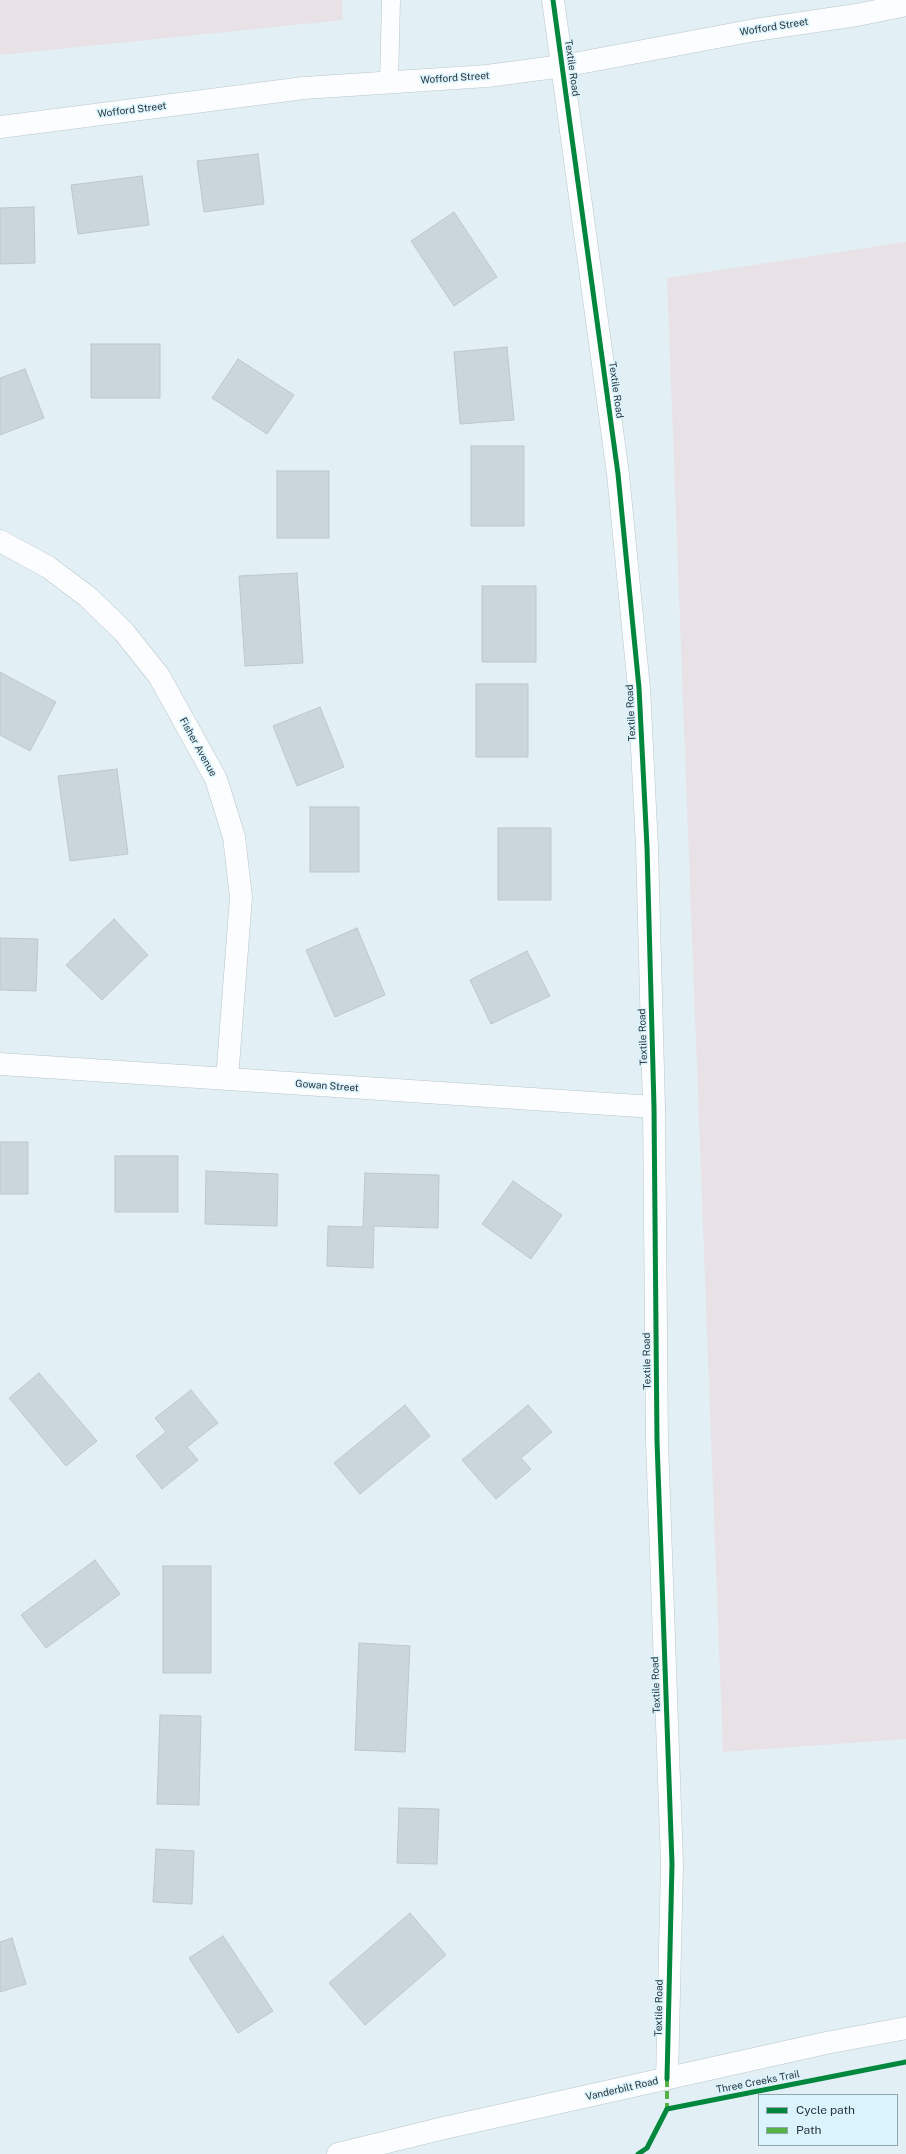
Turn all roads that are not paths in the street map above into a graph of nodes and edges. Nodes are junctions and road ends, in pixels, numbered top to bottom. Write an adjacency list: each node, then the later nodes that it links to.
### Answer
1 (391, 0): 5 (lane)
2 (553, 0): 4 (street, Textile Road)
3 (906, 5): 4 (street, Wofford Street)
4 (563, 66): 5 (street, Wofford Street); 10 (street, Textile Road)
5 (389, 83): 6 (street, Wofford Street)
6 (0, 127)
7 (0, 541): 9 (street, Fisher Avenue)
8 (0, 1064): 9 (street, Gowan Street)
9 (227, 1079): 10 (street, Gowan Street)
10 (654, 1107): 12 (street, Textile Road)
11 (906, 2028): 12 (street, Vanderbilt Road)
12 (667, 2079): 13 (street, Vanderbilt Road)
13 (338, 2154)

